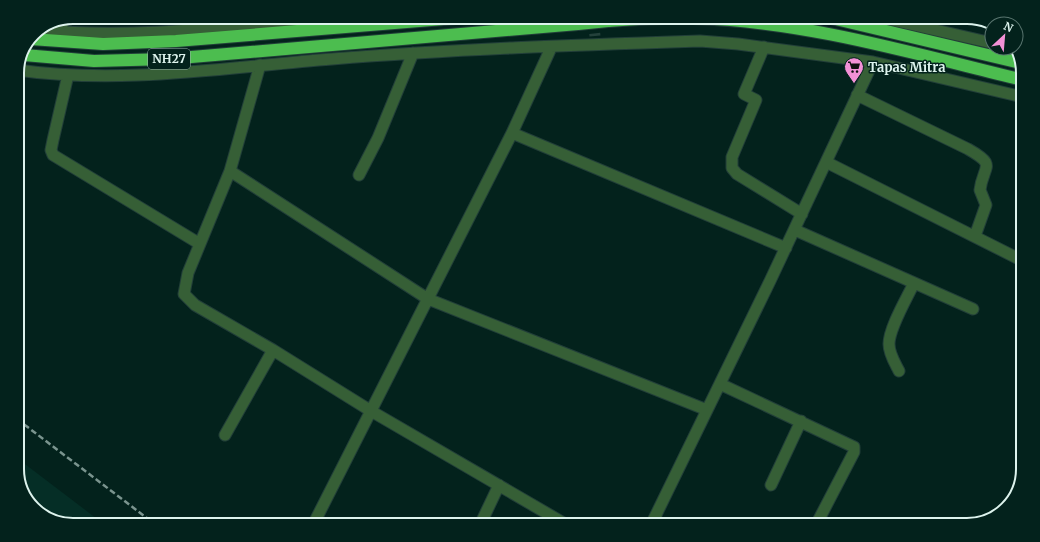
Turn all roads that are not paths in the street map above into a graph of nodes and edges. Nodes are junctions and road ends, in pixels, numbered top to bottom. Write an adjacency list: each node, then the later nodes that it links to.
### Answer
1 (245, 24): 9 (street)
2 (383, 24): 10 (highway, NH27)
3 (578, 24): 15 (highway, NH27, bridge)
4 (762, 24): 21 (highway, NH27, bridge)
5 (857, 24): 16 (highway)
6 (909, 24): 11 (street)
7 (61, 26): 9 (street)
8 (48, 31): 9 (street)
9 (58, 32)
10 (37, 39)
11 (984, 41)
12 (764, 47): 13 (street); 17 (street); 28 (street)
13 (552, 48): 14 (street); 24 (street)
14 (413, 53): 18 (street); 27 (street)
15 (28, 55)
16 (1014, 61)
17 (873, 62): 22 (street); 23 (street)
18 (260, 65): 20 (street); 26 (street)
19 (24, 71): 20 (street)
20 (68, 75): 31 (street)
21 (1016, 78)
22 (857, 95): 25 (street); 30 (street)
23 (1016, 95)
24 (512, 133): 32 (street); 35 (street)
25 (826, 162): 28 (street); 30 (street)
26 (230, 171): 31 (street); 35 (street)
27 (359, 175)
28 (802, 214): 29 (street)
29 (795, 230): 32 (street); 34 (street)
30 (975, 236): 33 (street)
31 (200, 244): 37 (street)
32 (786, 248): 39 (street)
33 (1016, 257)
34 (914, 283): 36 (street); 38 (street)
35 (428, 299): 40 (street); 41 (street)
36 (973, 309)
37 (273, 350): 41 (street); 43 (street)
38 (899, 371)
39 (720, 384): 40 (street); 42 (street)
40 (707, 410): 49 (street)
41 (371, 411): 45 (street); 46 (street)
42 (801, 421): 44 (street); 50 (street)
43 (225, 435)
44 (771, 485)
45 (499, 486): 47 (street); 48 (street)
46 (317, 518)
47 (483, 518)
48 (555, 518)
49 (655, 518)
50 (820, 518)

